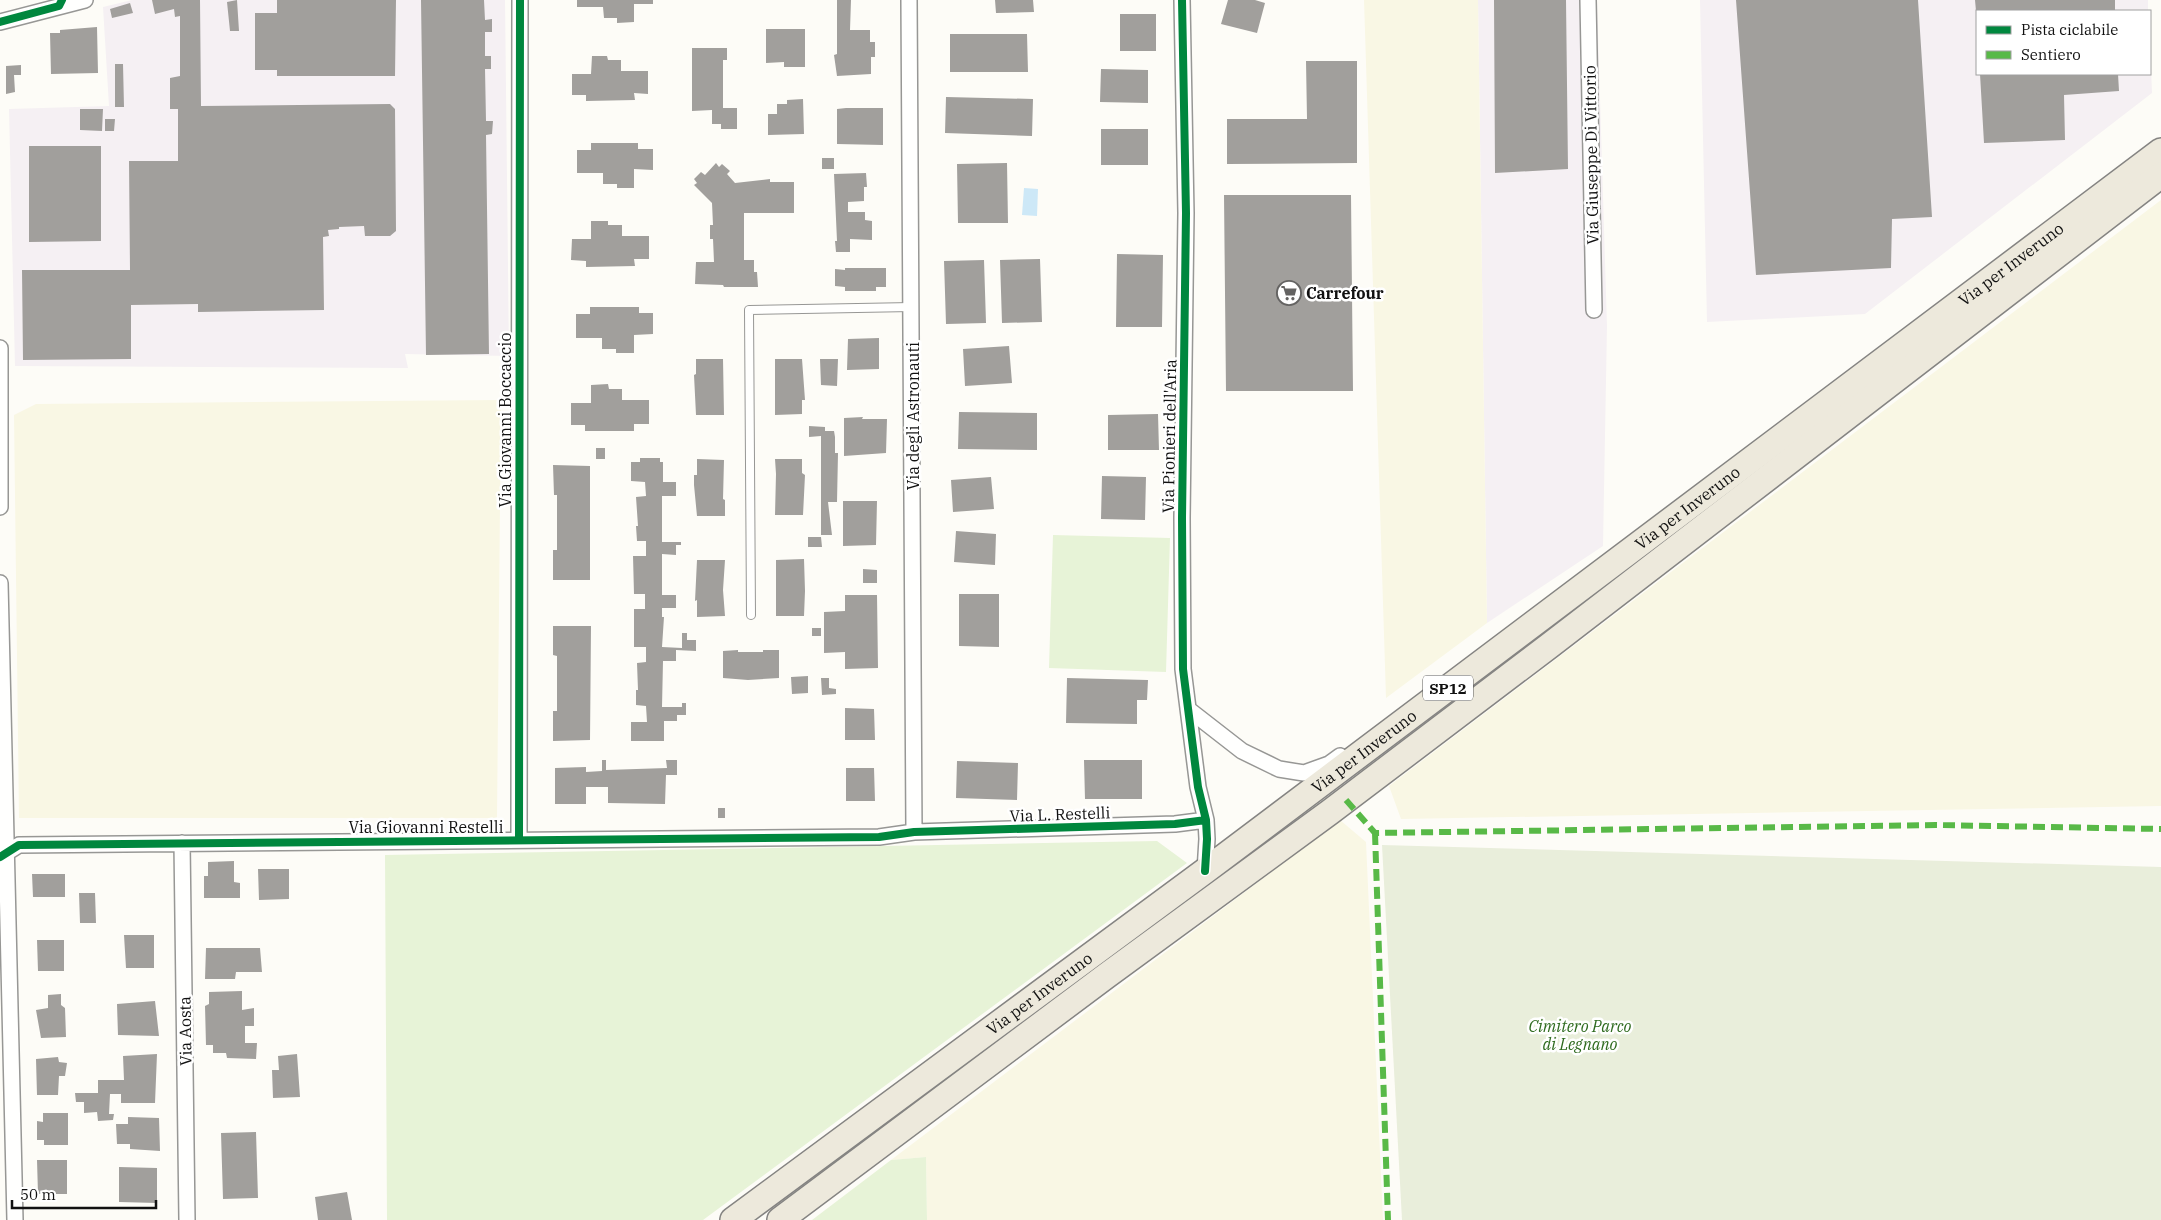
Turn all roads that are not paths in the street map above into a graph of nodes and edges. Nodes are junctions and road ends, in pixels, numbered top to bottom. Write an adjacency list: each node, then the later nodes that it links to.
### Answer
1 (85, 0): 6 (street)
2 (520, 0): 19 (street, Via Giovanni Boccaccio)
3 (909, 0): 9 (street, Via degli Astronauti)
4 (1182, 0): 16 (street, Via Pionieri dell'Aria)
5 (1588, 0): 10 (street, Via Giuseppe Di Vittorio)
6 (0, 22)
7 (2161, 151): 13 (main road, Via per Inveruno / SP12)
8 (2161, 175): 26 (main road, Via per Inveruno / SP12)
9 (912, 307): 15 (lane); 18 (street, Via degli Astronauti)
10 (1594, 310)
11 (0, 348): 12 (street)
12 (0, 507)
13 (1618, 560): 16 (street); 22 (main road, Via per Inveruno / SP12)
14 (0, 583): 21 (street)
15 (751, 615)
16 (1188, 709): 17 (street, Via Pionieri dell'Aria)
17 (1206, 820): 18 (street, Via L. Restelli); 22 (street, Via Pionieri dell'Aria)
18 (914, 832): 19 (street, Via Giovanni Restelli)
19 (519, 840): 20 (street, Via Giovanni Restelli)
20 (182, 843): 21 (street, Via Giovanni Restelli); 24 (street, Via Aosta)
21 (3, 855): 23 (street)
22 (1205, 871): 25 (main road, Via per Inveruno / SP12)
23 (15, 1220)
24 (187, 1220)
25 (733, 1220)
26 (780, 1220)

